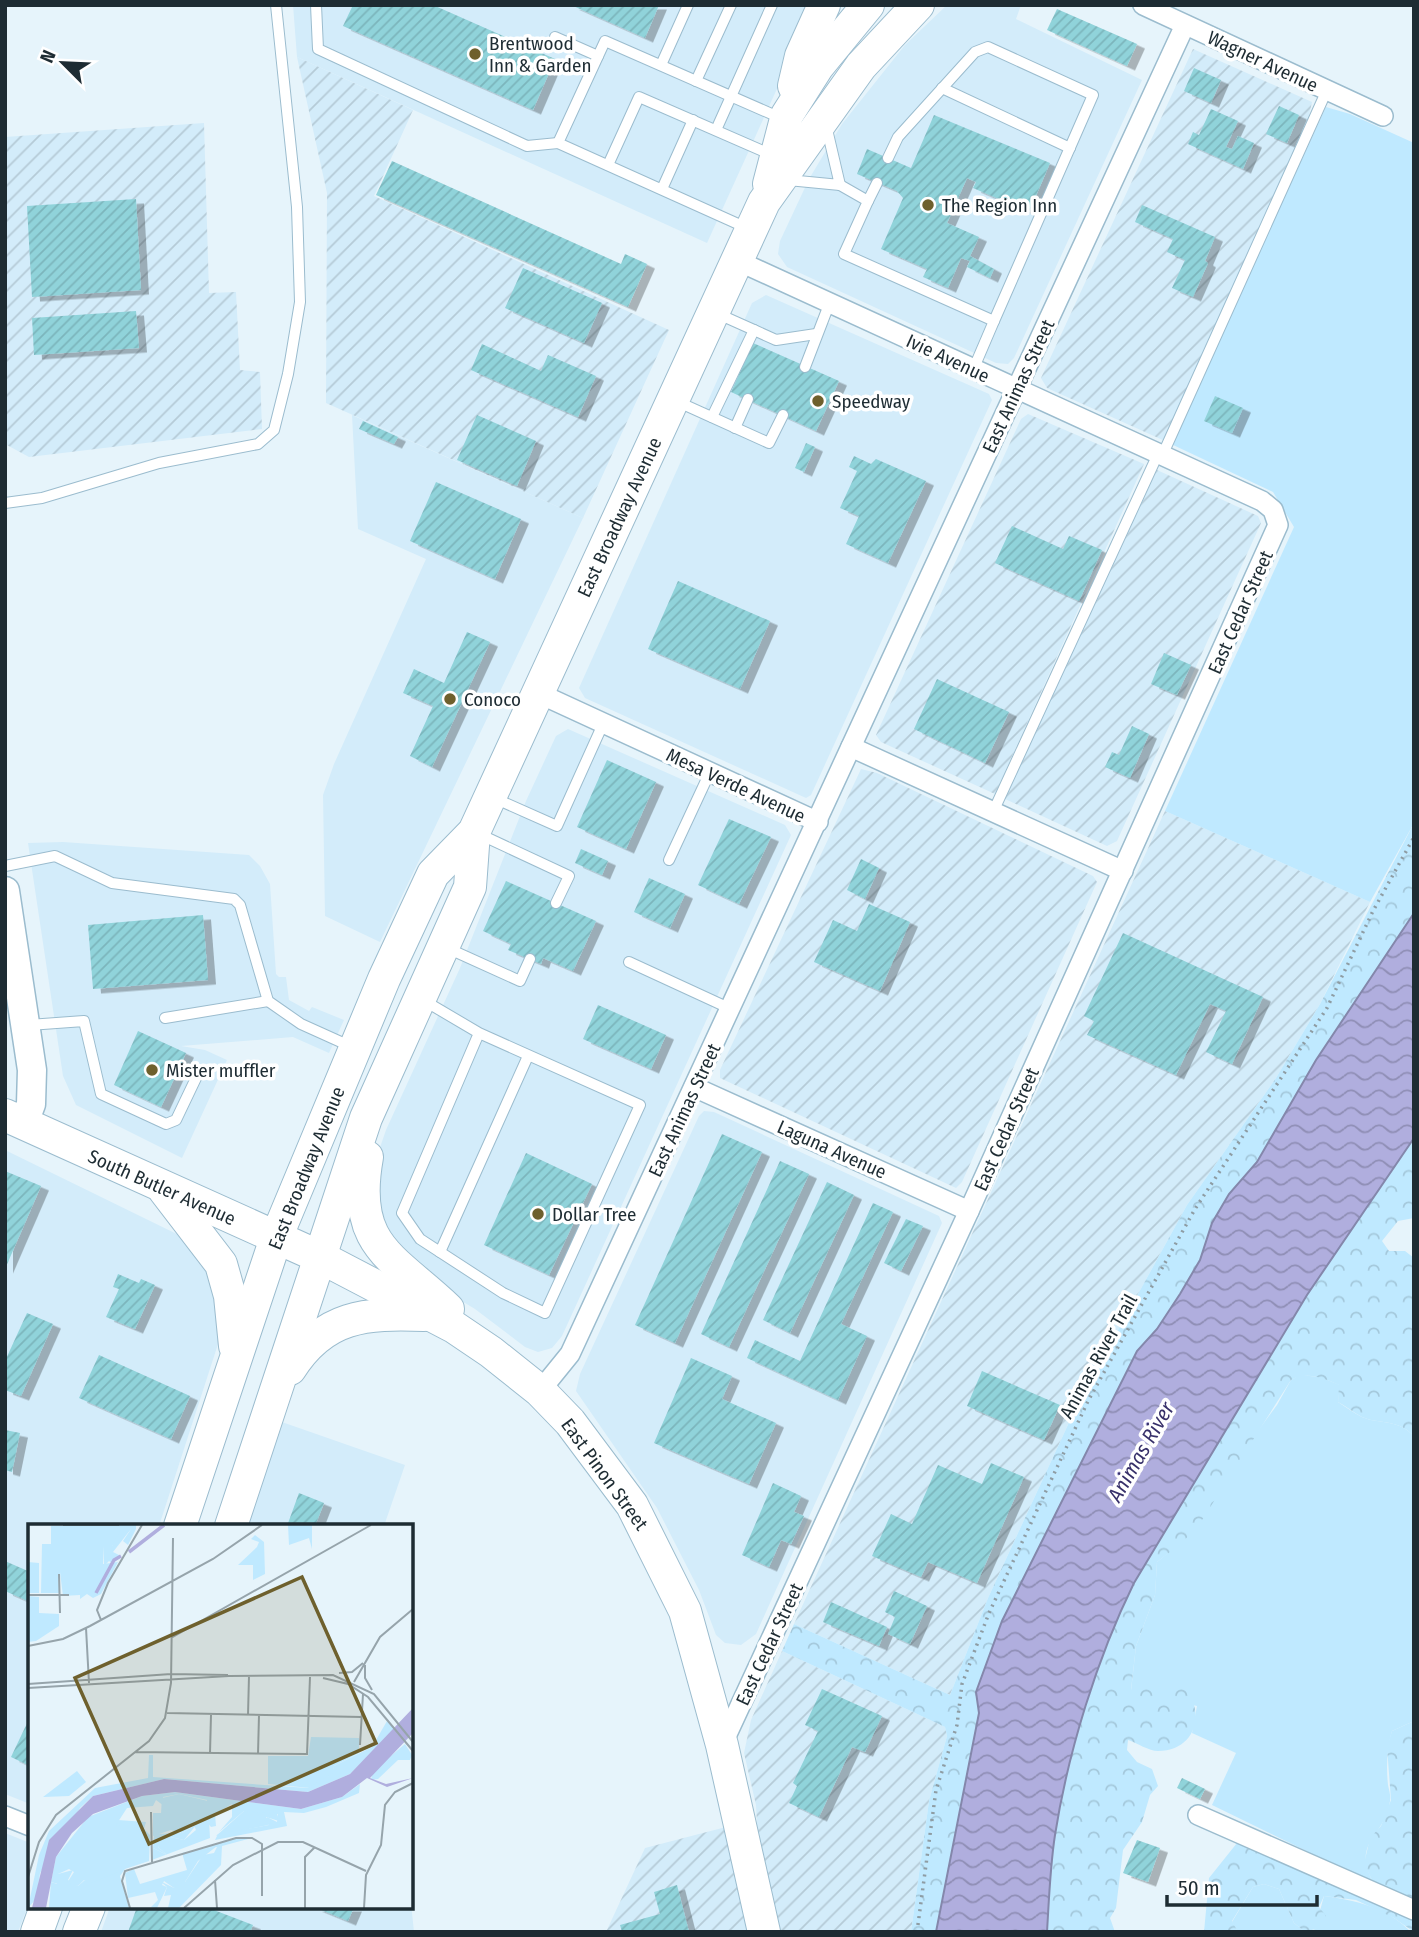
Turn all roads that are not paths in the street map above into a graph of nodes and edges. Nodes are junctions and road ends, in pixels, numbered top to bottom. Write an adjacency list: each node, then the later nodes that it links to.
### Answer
1 (276, 5): 49 (lane)
2 (316, 5): 23 (lane)
3 (688, 5): 13 (lane)
4 (731, 5): 14 (lane)
5 (772, 5): 17 (lane)
6 (824, 5): 19 (main road)
7 (868, 5): 19 (main road, East Broadway Avenue)
8 (918, 5): 20 (main road, East Broadway Avenue)
9 (1143, 5): 10 (street, Wagner Avenue)
10 (1185, 25): 16 (street, Wagner Avenue); 42 (street, East Animas Street)
11 (555, 37): 12 (lane)
12 (598, 57): 13 (lane); 23 (lane)
13 (661, 65): 14 (lane)
14 (696, 81): 17 (lane)
15 (942, 88): 24 (lane); 24 (lane); 25 (lane)
16 (1327, 90): 18 (street, Wagner Avenue); 48 (lane)
17 (731, 96): 19 (lane); 22 (lane)
18 (1383, 117)
19 (786, 118): 30 (main road, East Broadway Avenue)
20 (824, 118): 28 (lane); 30 (main road, East Broadway Avenue)
21 (693, 120): 22 (lane); 26 (lane); 29 (lane)
22 (716, 130): 30 (lane)
23 (558, 143): 26 (lane)
24 (1070, 148): 35 (lane)
25 (888, 158)
26 (608, 165): 29 (lane)
27 (877, 183): 31 (lane)
28 (840, 185): 30 (lane); 31 (lane)
29 (662, 189): 30 (lane)
30 (768, 192): 32 (main road, East Broadway Avenue)
31 (868, 201): 35 (lane)
32 (736, 260): 33 (street, Ivie Avenue); 34 (main road, East Broadway Avenue)
33 (830, 302): 37 (lane); 41 (street, Ivie Avenue)
34 (713, 312): 36 (lane); 44 (main road, East Broadway Avenue)
35 (994, 321): 41 (lane)
36 (754, 330): 38 (lane); 46 (lane)
37 (816, 334): 38 (lane); 40 (lane)
38 (776, 340): 39 (lane)
39 (771, 352)
40 (806, 367)
41 (973, 370): 42 (street, Ivie Avenue)
42 (1016, 390): 48 (street, Ivie Avenue); 53 (street, East Animas Street)
43 (748, 399): 47 (lane)
44 (673, 400): 46 (lane); 51 (main road, East Broadway Avenue)
45 (783, 415): 47 (lane)
46 (712, 417): 47 (lane)
47 (735, 428)
48 (1160, 455): 50 (street, Ivie Avenue); 56 (lane)
49 (5, 503)
50 (1273, 510): 61 (street, East Cedar Street)
51 (538, 694): 52 (street, Mesa Verde Avenue); 55 (main road, East Broadway Avenue)
52 (604, 724): 54 (street, Mesa Verde Avenue); 55 (lane)
53 (851, 747): 56 (street); 57 (street, Mesa Verde Avenue)
54 (710, 772): 57 (street, Mesa Verde Avenue); 59 (lane)
55 (490, 796): 58 (main road, East Broadway Avenue)
56 (993, 811): 61 (street)
57 (818, 822): 69 (street, East Animas Street)
58 (474, 832): 63 (lane); 64 (main road, East Broadway Avenue); 73 (main road, East Broadway Avenue)
59 (669, 860)
60 (5, 866): 68 (lane)
61 (1123, 871): 80 (street, East Cedar Street)
62 (5, 891): 71 (main road)
63 (556, 903)
64 (444, 946): 65 (lane); 67 (main road, East Broadway Avenue)
65 (530, 960)
66 (629, 962): 69 (lane)
67 (419, 998): 72 (lane); 76 (main road, East Broadway Avenue)
68 (268, 1001): 70 (lane); 73 (lane)
69 (731, 1009): 77 (street, East Animas Street)
70 (165, 1018)
71 (25, 1026): 75 (lane); 78 (main road)
72 (479, 1033): 74 (lane); 82 (lane)
73 (355, 1048): 81 (main road, East Broadway Avenue)
74 (528, 1056): 82 (lane); 82 (lane)
75 (197, 1076)
76 (380, 1085): 83 (main road, East Broadway Avenue); 85 (main road)
77 (694, 1087): 80 (street, Laguna Avenue); 87 (street, East Animas Street)
78 (15, 1119): 79 (main road, South Butler Avenue)
79 (162, 1187): 81 (main road, South Butler Avenue); 86 (main road)
80 (969, 1211): 91 (street, East Cedar Street)
81 (276, 1238): 83 (main road, South Butler Avenue); 86 (main road, East Broadway Avenue)
82 (440, 1252)
83 (320, 1257): 84 (main road, East Pinon Street); 88 (main road, East Broadway Avenue)
84 (431, 1315): 85 (main road, East Pinon Street); 88 (main road)
85 (491, 1352): 87 (main road, East Pinon Street)
86 (236, 1358): 89 (main road, East Broadway Avenue)
87 (540, 1391): 91 (main road, East Pinon Street)
88 (270, 1408): 90 (main road, East Broadway Avenue)
89 (181, 1524)
90 (232, 1524)
91 (722, 1745): 100 (main road, East Pinon Street)
92 (1198, 1815): 97 (street)
93 (5, 1816): 94 (street)
94 (28, 1825)
95 (45, 1909): 98 (main road)
96 (88, 1909): 99 (main road)
97 (1414, 1910)
98 (37, 1932)
99 (79, 1932)
100 (764, 1932)

